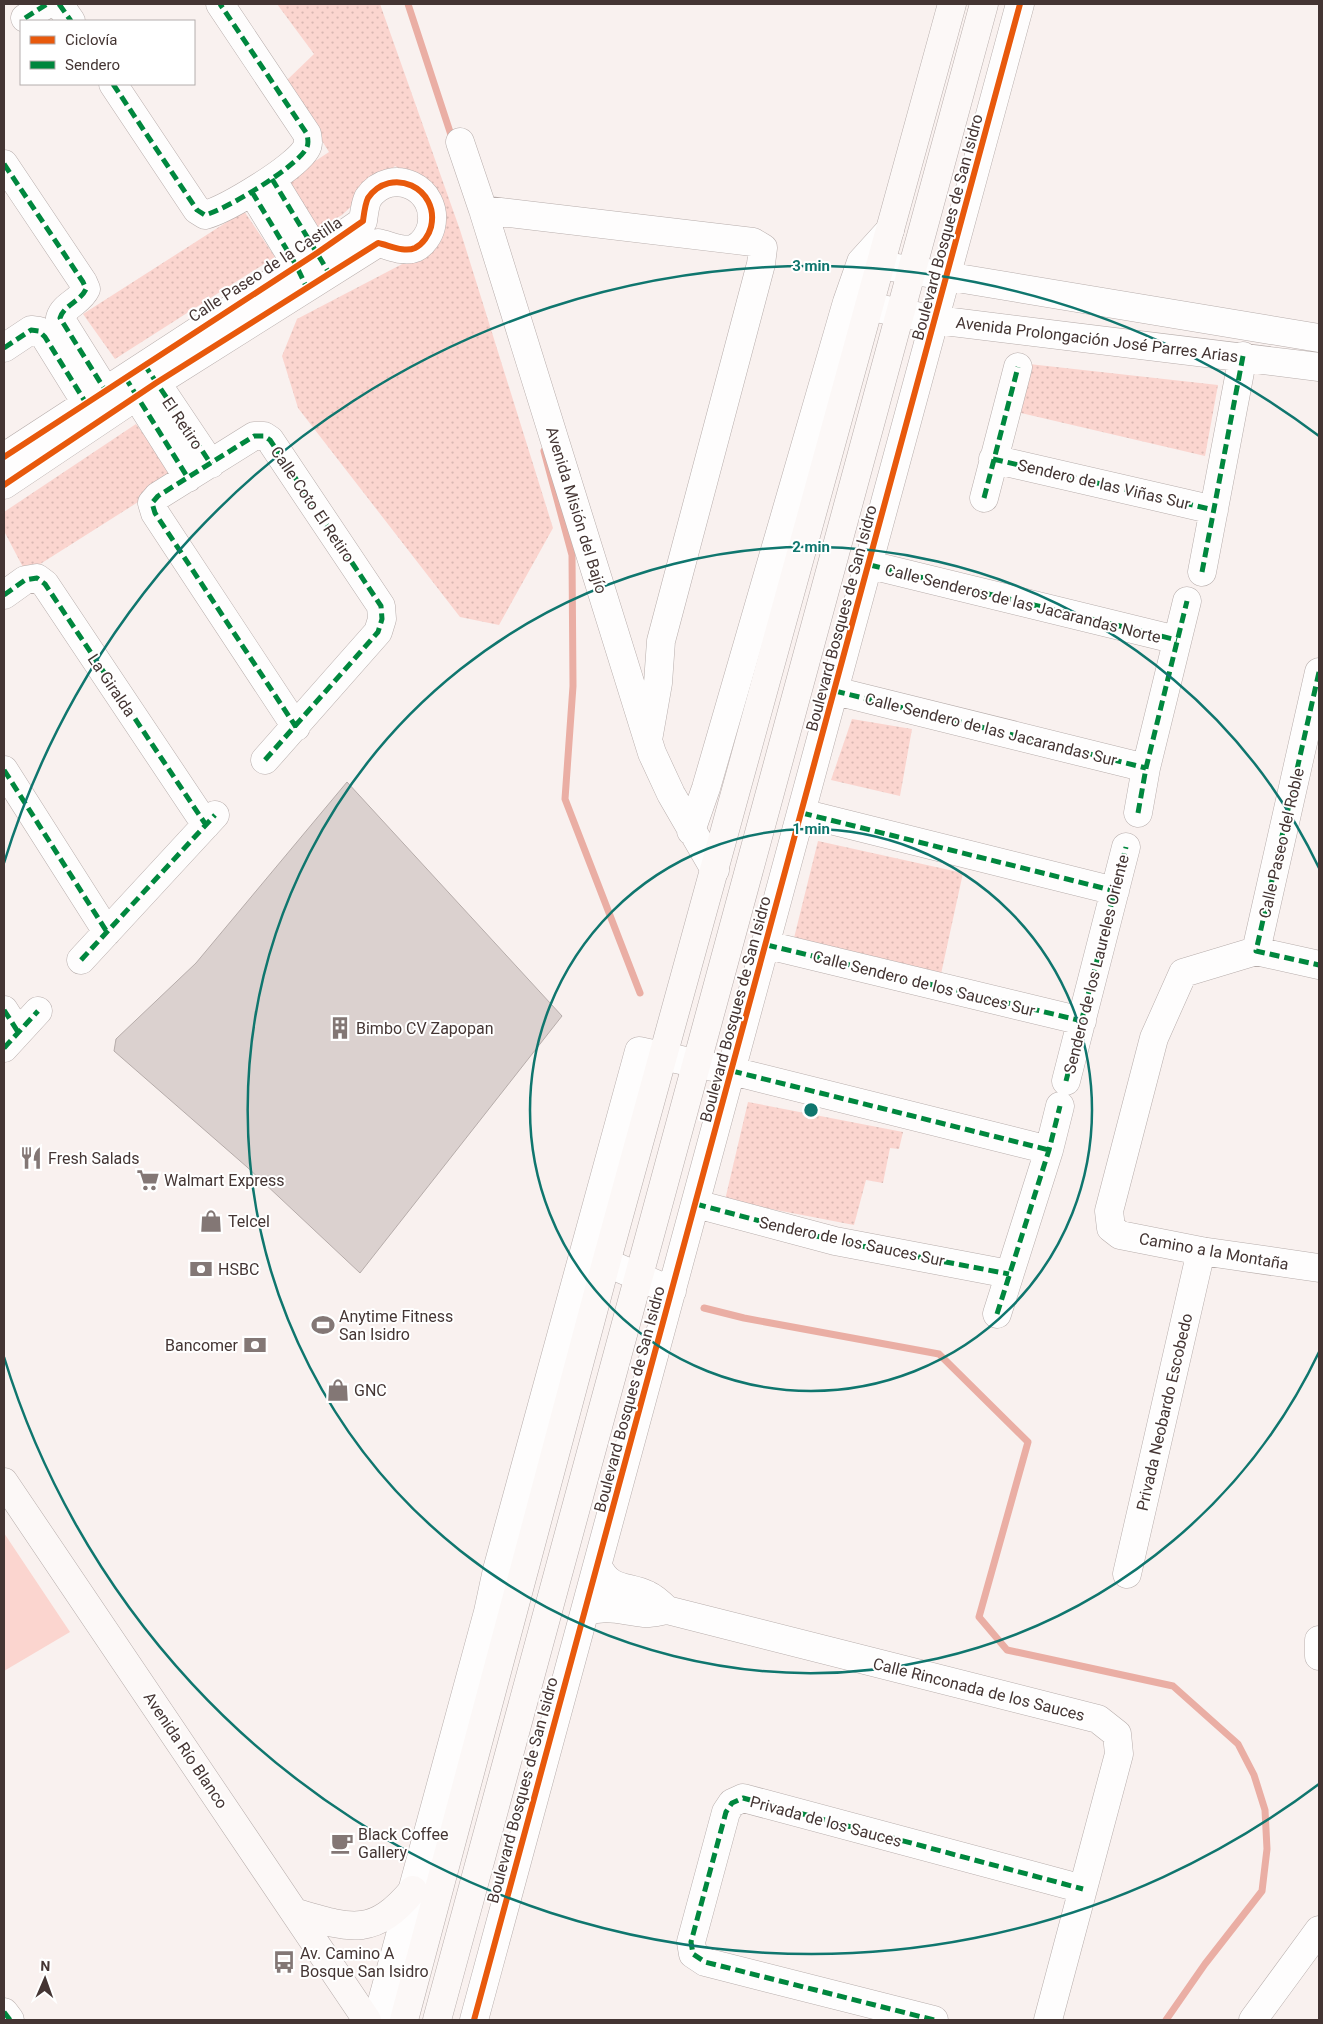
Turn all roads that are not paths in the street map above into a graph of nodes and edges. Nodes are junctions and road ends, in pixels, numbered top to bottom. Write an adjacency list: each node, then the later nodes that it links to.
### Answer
1 (47, 4): 7 (street)
2 (59, 4): 8 (street)
3 (220, 4): 12 (street)
4 (952, 4): 14 (main road)
5 (984, 4): 15 (main road, Boulevard Bosques de San Isidro)
6 (1020, 4): 16 (street, Boulevard Bosques de San Isidro)
7 (25, 18)
8 (70, 20)
9 (114, 85): 12 (street)
10 (460, 142): 13 (street, Avenida Misión del Bajío)
11 (4, 164): 20 (street)
12 (262, 185): 26 (street, Calle Paseo de la Castilla)
13 (483, 210): 42 (street, Avenida Misión del Bajío); 42 (street)
14 (871, 264): 15 (street, Avenida Prolongación José Parres Arias); 17 (main road)
15 (911, 270): 16 (street, Avenida Prolongación José Parres Arias); 18 (main road, Boulevard Bosques de San Isidro)
16 (948, 276): 19 (street, Boulevard Bosques de San Isidro); 21 (street, Avenida Prolongación José Parres Arias)
17 (858, 305): 18 (street, Avenida Prolongación José Parres Arias); 48 (street); 50 (main road)
18 (900, 313): 19 (street, Avenida Prolongación José Parres Arias); 61 (main road, Boulevard Bosques de San Isidro)
19 (936, 320): 23 (street, Avenida Prolongación José Parres Arias); 34 (street, Boulevard Bosques de San Isidro)
20 (49, 324): 22 (street); 26 (street)
21 (1319, 338)
22 (4, 348)
23 (1243, 356): 25 (street, Avenida Prolongación José Parres Arias); 33 (street)
24 (1018, 367): 28 (street)
25 (1319, 367)
26 (126, 386): 27 (street, Calle Paseo de la Castilla); 29 (street, El Retiro); 30 (street, El Retiro); 31 (street, Calle Paseo de la Castilla)
27 (4, 457)
28 (994, 459): 32 (street); 33 (street, Sendero de las Viñas Sur)
29 (211, 464): 30 (street, Calle Coto El Retiro); 41 (street, Calle Coto El Retiro)
30 (188, 478): 41 (street, Calle Coto El Retiro)
31 (4, 485)
32 (984, 498)
33 (1214, 510): 35 (street)
34 (870, 565): 38 (street, Calle Senderos de las Jacarandas Norte); 40 (street, Boulevard Bosques de San Isidro)
35 (1202, 572)
36 (4, 595): 52 (street, La Giralda)
37 (1187, 601): 38 (street)
38 (1177, 640): 44 (street)
39 (1319, 672): 54 (street, Calle Paseo del Roble)
40 (835, 691): 44 (street, Calle Sendero de las Jacarandas Sur); 46 (street, Boulevard Bosques de San Isidro)
41 (296, 727): 43 (street, Calle Coto El Retiro)
42 (648, 740): 48 (street, Avenida Misión del Bajío)
43 (266, 760)
44 (1146, 768): 47 (street)
45 (4, 770): 52 (street)
46 (802, 813): 51 (street); 53 (street, Boulevard Bosques de San Isidro)
47 (1138, 813)
48 (691, 831): 50 (street, Avenida Misión del Bajío)
49 (1126, 847): 51 (street, Sendero de los Laureles Oriente)
50 (715, 870): 60 (main road)
51 (1115, 891): 58 (street, Sendero de los Laureles Oriente)
52 (107, 932): 55 (street, La Giralda)
53 (766, 945): 58 (street, Calle Sendero de los Sauces Sur); 62 (street, Boulevard Bosques de San Isidro)
54 (1256, 951): 56 (street); 65 (street, Camino a la Montaña)
55 (81, 960)
56 (1319, 965)
57 (38, 1011): 59 (street)
58 (1082, 1021): 63 (street, Sendero de los Laureles Oriente)
59 (9, 1030)
60 (651, 1054): 61 (street); 66 (main road)
61 (696, 1063): 62 (street); 69 (main road, Boulevard Bosques de San Isidro)
62 (732, 1071): 63 (street); 64 (street, Boulevard Bosques de San Isidro)
63 (1049, 1150): 68 (street, Sendero de los Laureles Oriente)
64 (696, 1204): 68 (street, Sendero de los Sauces Sur); 70 (street, Boulevard Bosques de San Isidro)
65 (1202, 1251): 67 (street, Camino a la Montaña); 74 (street, Privada Neobardo Escobedo)
66 (594, 1258): 69 (street); 80 (street); 87 (main road)
67 (1319, 1268)
68 (1009, 1274): 71 (street, Sendero de los Laureles Oriente)
69 (638, 1276): 70 (street); 88 (main road, Boulevard Bosques de San Isidro)
70 (672, 1291): 73 (street, Boulevard Bosques de San Isidro)
71 (997, 1314)
72 (4, 1482): 81 (main road, Avenida Río Blanco)
73 (598, 1566): 75 (street, Calle Rinconada de los Sauces); 76 (street, Boulevard Bosques de San Isidro)
74 (1127, 1574)
75 (668, 1610): 76 (street, Calle Rinconada de los Sauces); 79 (street, Calle Rinconada de los Sauces)
76 (585, 1612): 89 (street, Boulevard Bosques de San Isidro)
77 (1319, 1640): 78 (street)
78 (1319, 1656)
79 (1083, 1889): 90 (street, Privada de los Sauces); 91 (street, Calle Rinconada de los Sauces)
80 (413, 1890): 81 (main road); 86 (street)
81 (297, 1913): 85 (main road, Avenida Río Blanco)
82 (1319, 1930): 92 (street)
83 (4, 2012): 84 (street)
84 (10, 2020)
85 (368, 2020)
86 (377, 2020)
87 (404, 2020)
88 (437, 2020)
89 (474, 2020)
90 (934, 2020)
91 (1048, 2020)
92 (1253, 2020)

